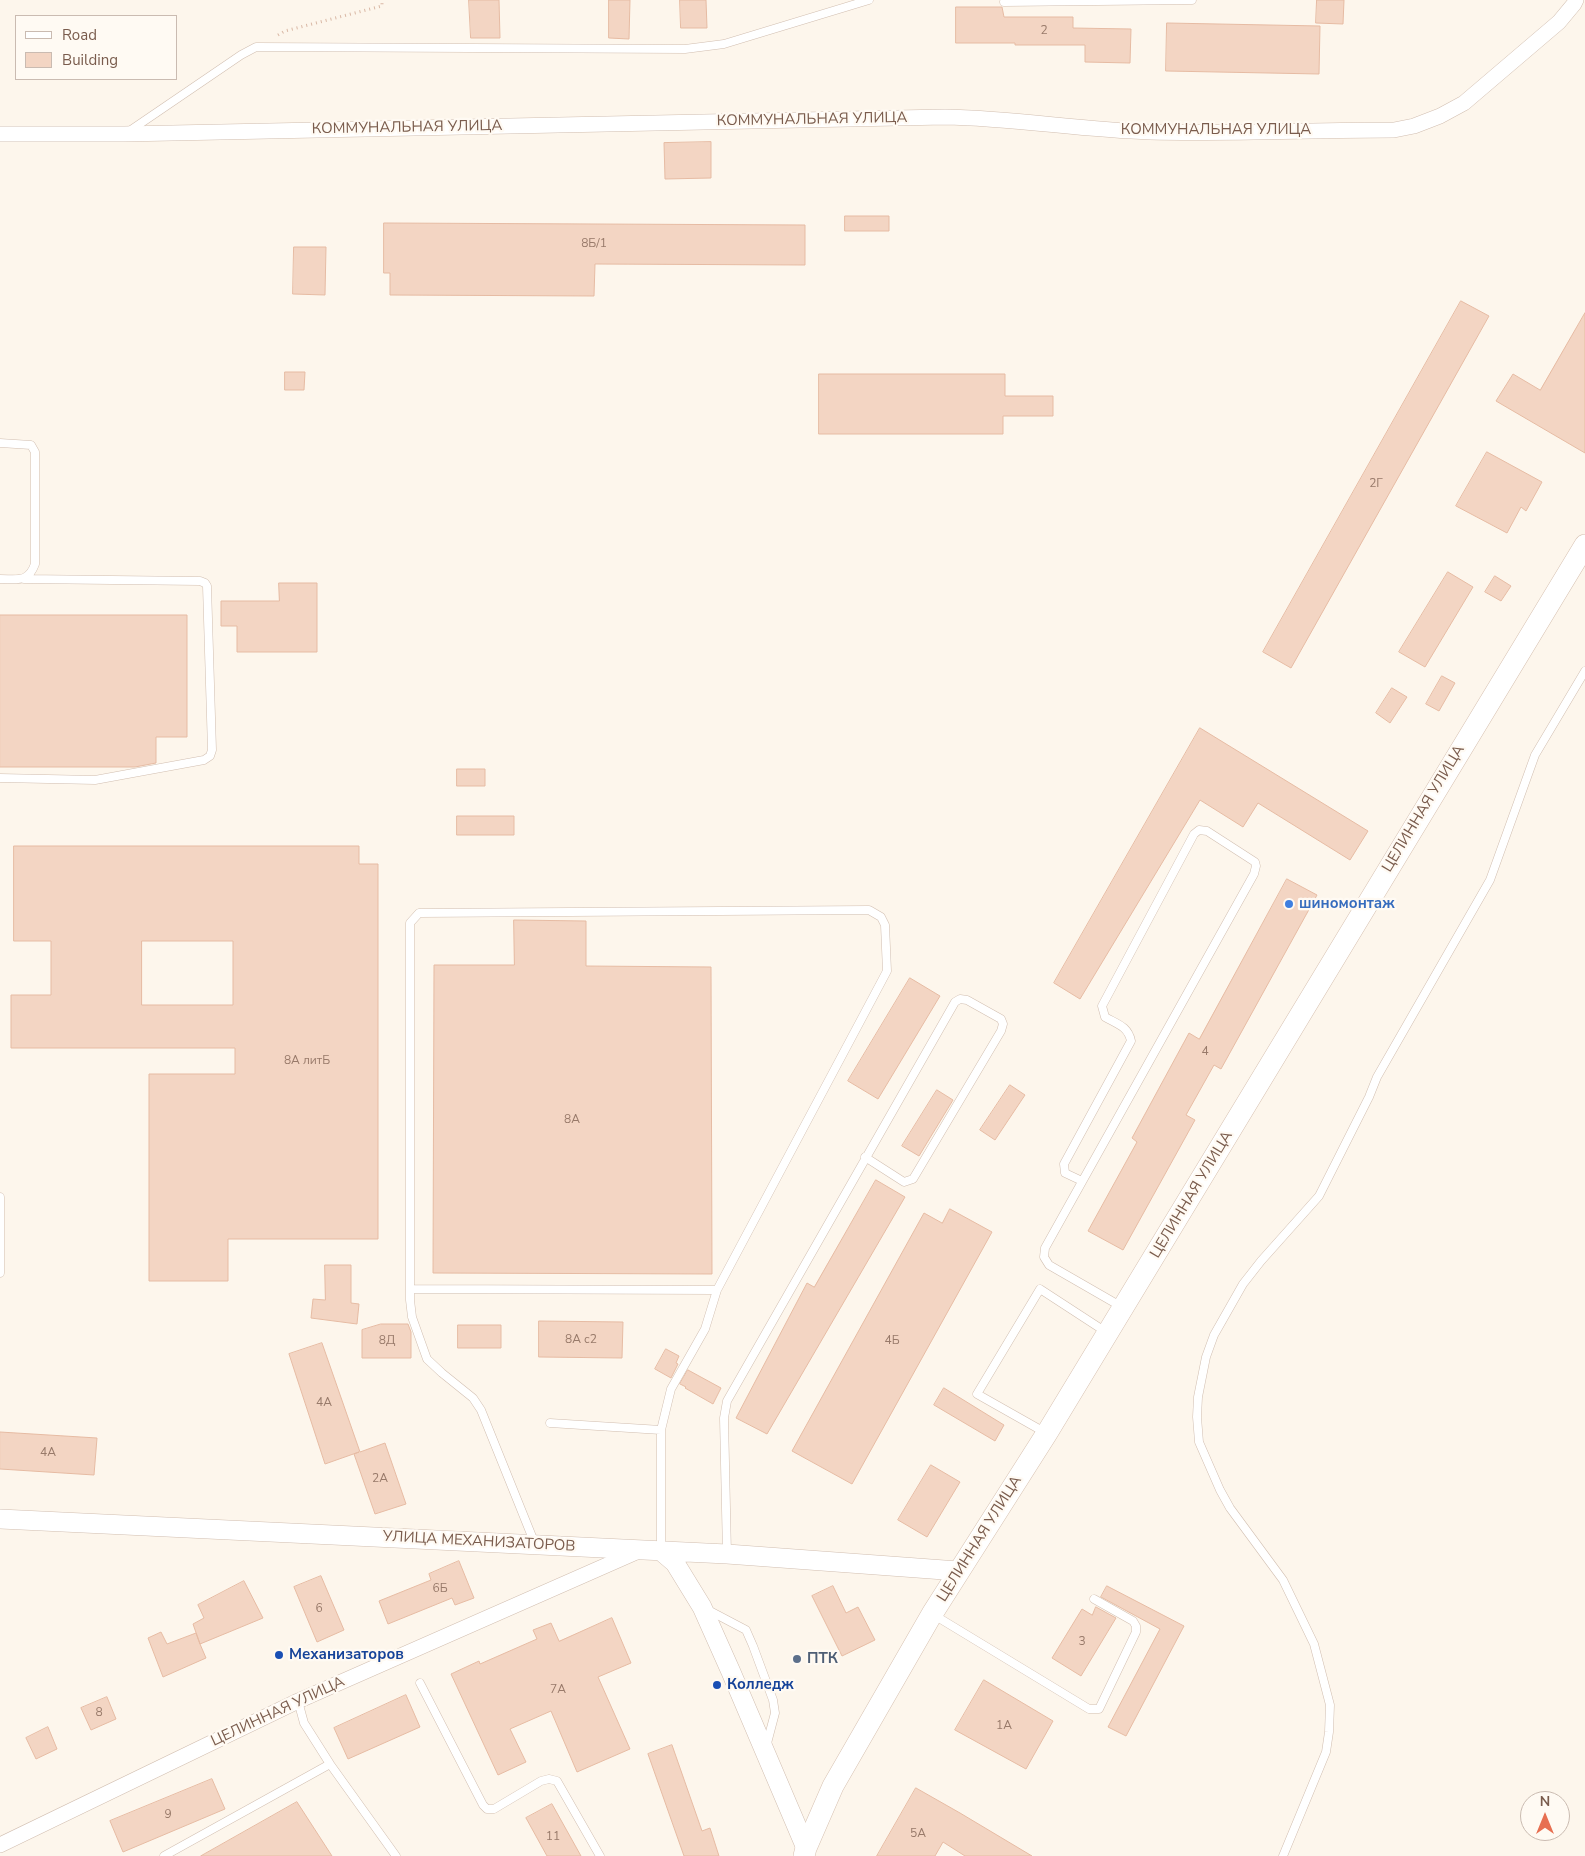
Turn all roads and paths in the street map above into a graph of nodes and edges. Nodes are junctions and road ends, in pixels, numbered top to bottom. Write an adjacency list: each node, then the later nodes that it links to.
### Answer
1 (382, 0): 6 (path)
2 (869, 0): 6 (lane)
3 (1192, 0): 5 (lane)
4 (1576, 0): 8 (street, КОММУНАЛЬНАЯ УЛИЦА)
5 (1004, 2)
6 (256, 47): 8 (lane)
7 (0, 134): 8 (street, КОММУНАЛЬНАЯ УЛИЦА)
8 (124, 134)
9 (0, 444): 12 (lane)
10 (1585, 545): 21 (main road, ЦЕЛИННАЯ УЛИЦА)
11 (0, 579): 12 (lane)
12 (24, 579): 14 (lane)
13 (1585, 671): 44 (lane)
14 (0, 778)
15 (865, 1157): 15 (lane); 30 (lane)
16 (1082, 1181): 16 (lane); 21 (lane)
17 (0, 1197): 18 (lane)
18 (0, 1273)
19 (410, 1289): 20 (lane); 20 (lane); 27 (lane)
20 (717, 1290): 24 (lane)
21 (1124, 1308): 22 (main road, ЦЕЛИННАЯ УЛИЦА)
22 (1108, 1333): 25 (main road, ЦЕЛИННАЯ УЛИЦА); 25 (lane)
23 (550, 1423): 24 (lane)
24 (661, 1430): 29 (lane)
25 (1047, 1433): 31 (main road, ЦЕЛИННАЯ УЛИЦА)
26 (0, 1519): 27 (street, УЛИЦА МЕХАНИЗАТОРОВ)
27 (536, 1544): 28 (street, УЛИЦА МЕХАНИЗАТОРОВ)
28 (642, 1550): 29 (street, УЛИЦА МЕХАНИЗАТОРОВ); 36 (street, ЦЕЛИННАЯ УЛИЦА)
29 (661, 1551): 30 (street, УЛИЦА МЕХАНИЗАТОРОВ); 33 (street)
30 (727, 1554): 31 (street, УЛИЦА МЕХАНИЗАТОРОВ)
31 (958, 1571): 34 (main road, ЦЕЛИННАЯ УЛИЦА)
32 (1094, 1600): 34 (lane)
33 (702, 1607): 37 (street); 37 (lane)
34 (932, 1614): 40 (main road, ЦЕЛИННАЯ УЛИЦА)
35 (420, 1683): 43 (lane)
36 (298, 1701): 38 (lane); 39 (street, ЦЕЛИННАЯ УЛИЦА)
37 (765, 1752): 40 (street)
38 (330, 1764): 41 (lane); 42 (lane)
39 (0, 1845)
40 (805, 1852)
41 (164, 1856)
42 (396, 1856)
43 (600, 1856)
44 (1283, 1856)

